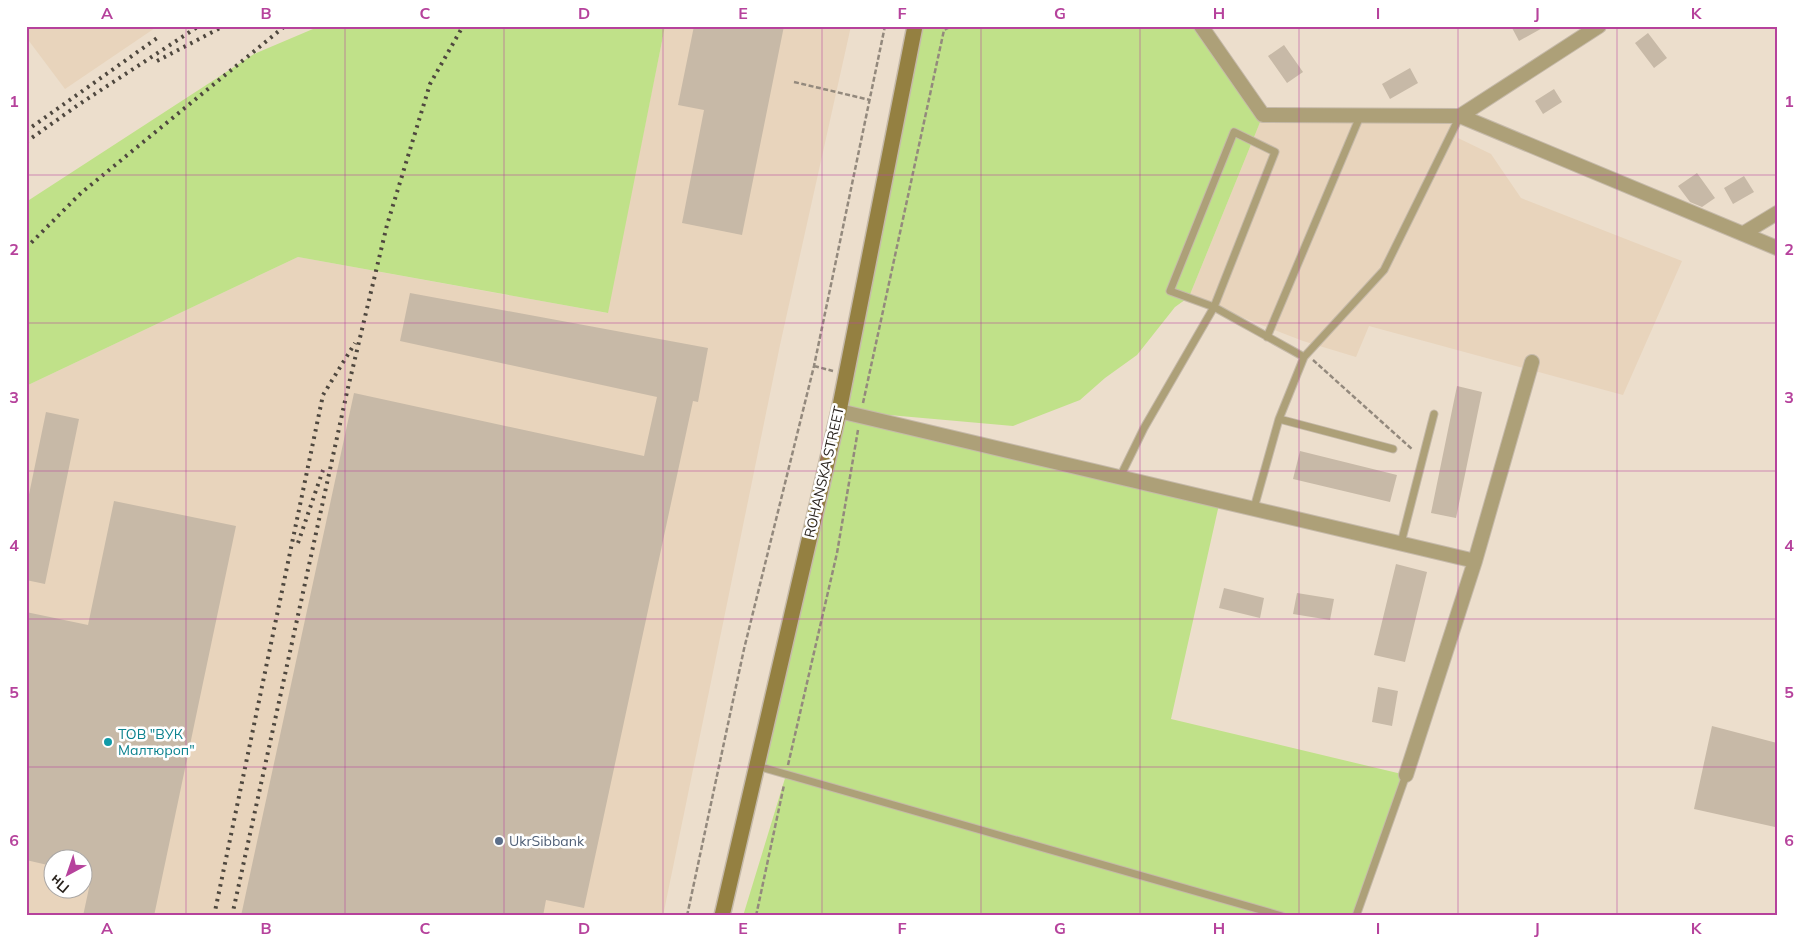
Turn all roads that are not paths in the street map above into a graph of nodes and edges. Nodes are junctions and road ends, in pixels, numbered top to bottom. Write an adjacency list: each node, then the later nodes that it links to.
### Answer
1 (915, 26): 13 (main road, ROHANSKA STREET)
2 (1201, 26): 4 (street)
3 (1598, 26): 5 (street)
4 (1361, 114): 5 (street); 10 (lane)
5 (1460, 116): 7 (street); 11 (lane)
6 (1777, 213): 7 (street)
7 (1744, 233): 8 (street)
8 (1777, 248)
9 (1214, 307): 9 (lane); 10 (lane); 17 (lane)
10 (1267, 337): 11 (lane)
11 (1305, 356): 15 (lane)
12 (1532, 362): 20 (street)
13 (839, 410): 17 (street); 21 (main road, ROHANSKA STREET)
14 (1434, 414): 19 (lane)
15 (1279, 419): 16 (lane); 18 (lane)
16 (1392, 449)
17 (1120, 477): 18 (street)
18 (1254, 508): 19 (street)
19 (1402, 543): 20 (street)
20 (1475, 560): 22 (street)
21 (757, 766): 23 (main road, ROHANSKA STREET); 24 (lane)
22 (1406, 774): 25 (lane)
23 (722, 916)
24 (1282, 916)
25 (1356, 916)

